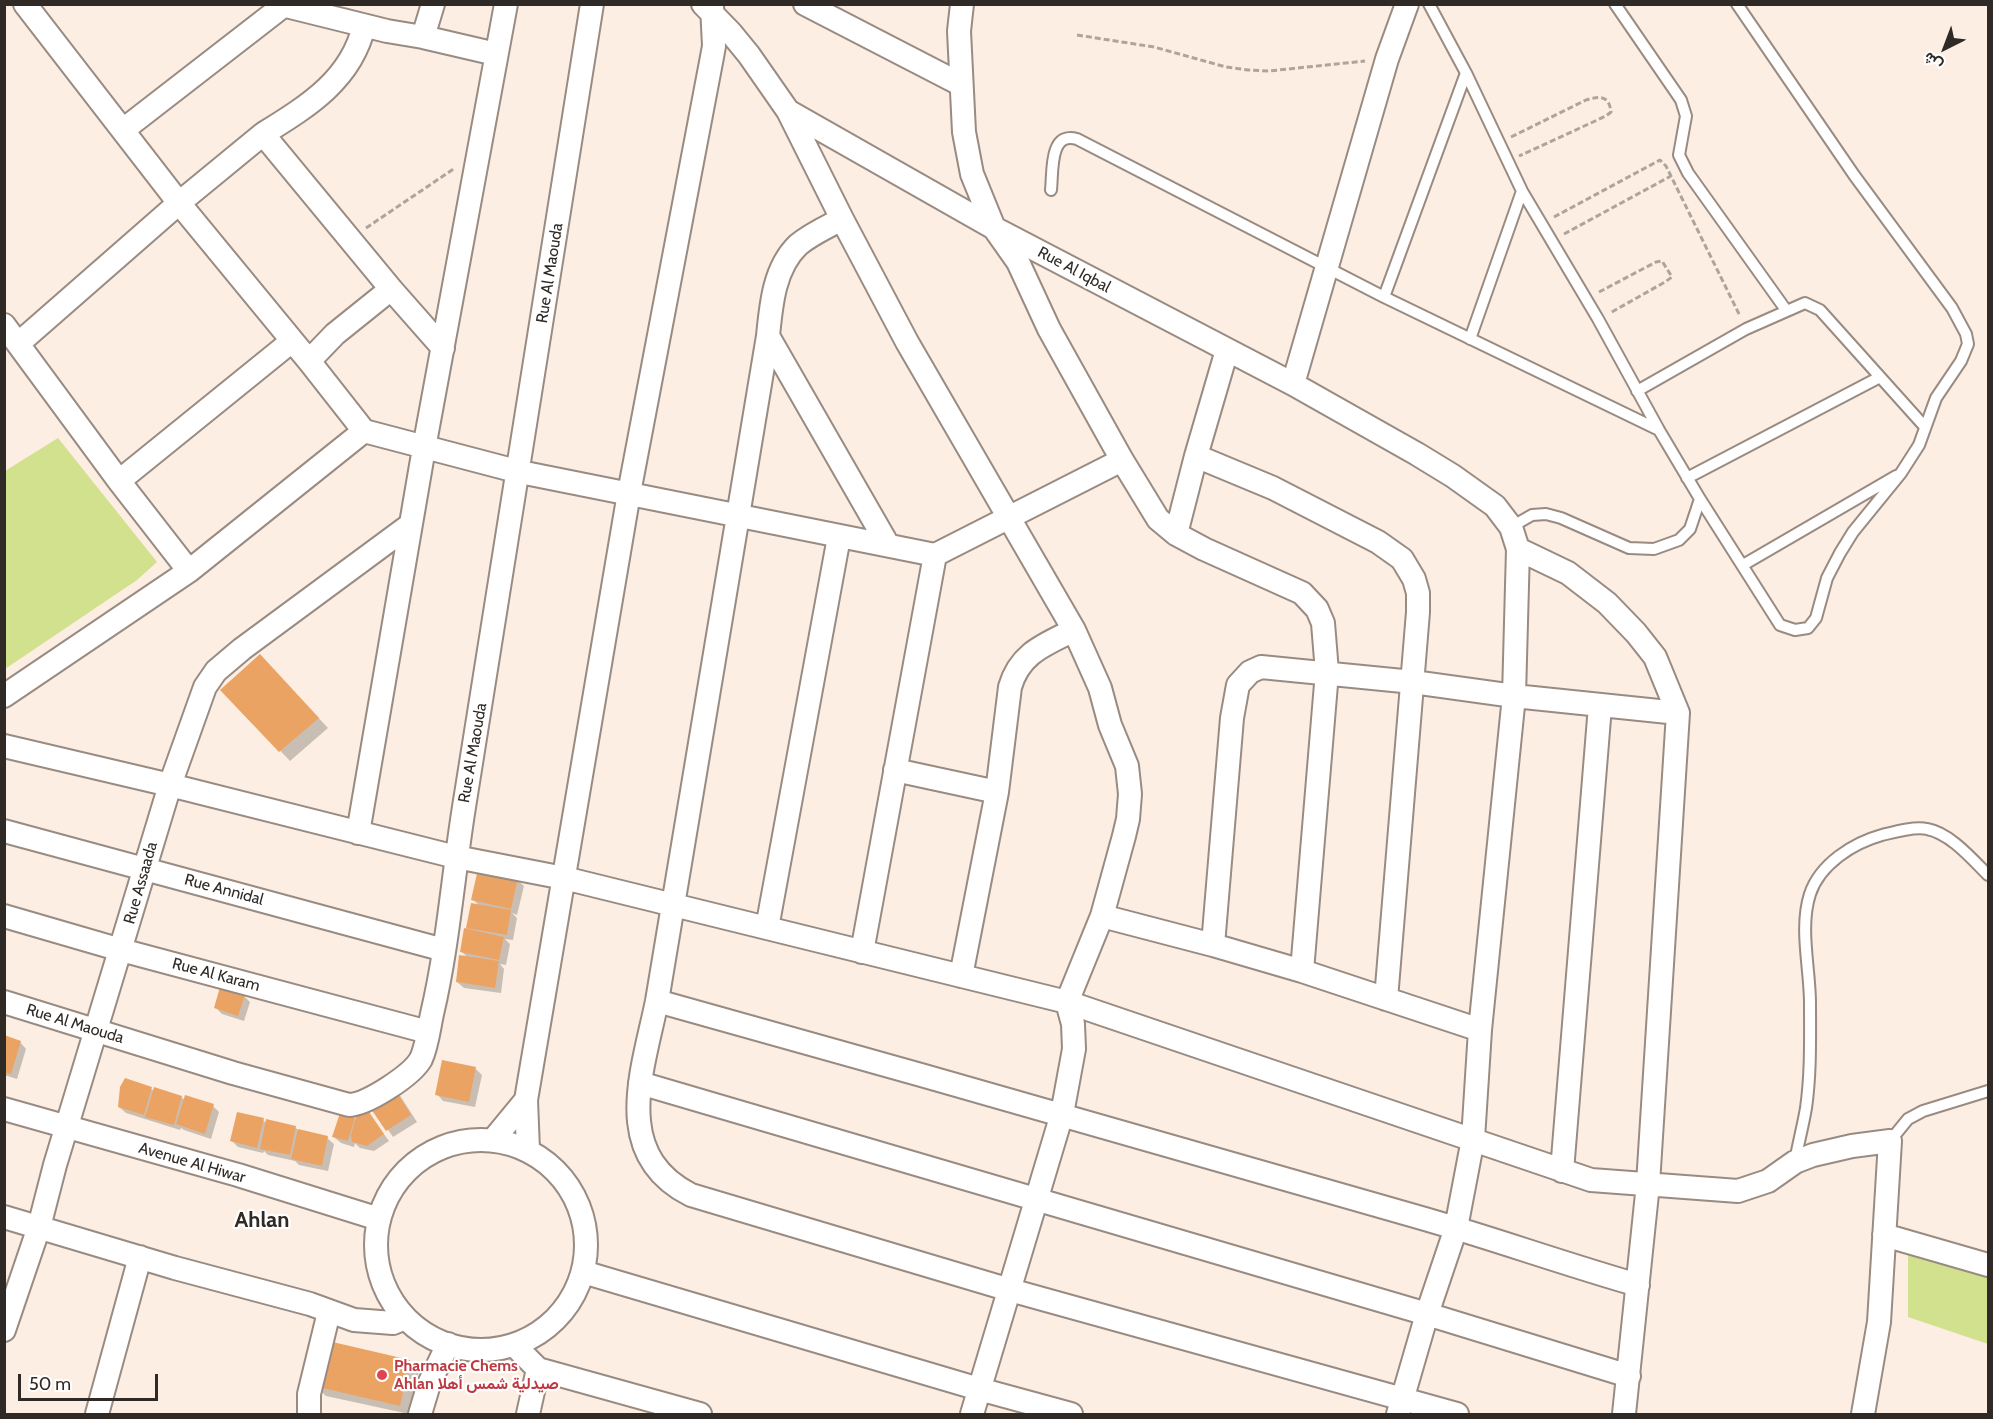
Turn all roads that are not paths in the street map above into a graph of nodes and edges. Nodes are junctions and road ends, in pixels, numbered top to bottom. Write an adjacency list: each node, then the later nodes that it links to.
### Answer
1 (25, 4): 19 (street)
2 (433, 4): 14 (street)
3 (506, 4): 15 (street)
4 (592, 4): 47 (street, Rue Al Maouda)
5 (805, 4): 17 (street)
6 (962, 4): 17 (street)
7 (1407, 4): 26 (street)
8 (1430, 4): 16 (lane)
9 (1616, 4): 29 (lane)
10 (1737, 4): 41 (lane)
11 (281, 5): 13 (street); 19 (street)
12 (709, 7): 18 (street, Rue Al Iqbal); 51 (street)
13 (364, 26): 14 (street); 20 (street)
14 (423, 37): 15 (street)
15 (496, 54): 35 (street)
16 (1466, 73): 22 (lane); 28 (lane)
17 (960, 84): 25 (street)
18 (788, 111): 24 (street); 25 (street, Rue Al Iqbal)
19 (123, 130): 23 (street)
20 (263, 134): 23 (street); 27 (street)
21 (1051, 190): 26 (lane)
22 (1522, 191): 32 (lane); 40 (lane)
23 (179, 202): 33 (street); 34 (street)
24 (842, 219): 31 (street); 54 (street)
25 (994, 228): 36 (street, Rue Al Iqbal); 46 (street)
26 (1328, 269): 28 (lane); 39 (street)
27 (391, 289): 35 (street); 37 (street)
28 (1384, 297): 32 (lane)
29 (1786, 310): 38 (lane); 40 (lane)
30 (4, 325): 34 (street)
31 (768, 336): 53 (street); 59 (street)
32 (1470, 339): 42 (lane)
33 (292, 341): 37 (street); 50 (street)
34 (19, 343): 50 (street)
35 (443, 348): 44 (street)
36 (1227, 350): 39 (street, Rue Al Iqbal); 45 (street)
37 (309, 361): 43 (street)
38 (1880, 377): 41 (lane); 49 (lane)
39 (1293, 384): 56 (street, Rue Al Iqbal)
40 (1637, 391): 42 (lane)
41 (1925, 427): 48 (lane)
42 (1659, 430): 49 (lane)
43 (364, 431): 44 (street); 63 (street)
44 (424, 448): 47 (street); 55 (street)
45 (1196, 456): 57 (street); 66 (street)
46 (1122, 460): 54 (street); 57 (street)
47 (520, 472): 51 (street); 77 (street, Rue Al Maouda)
48 (1902, 473): 62 (lane); 62 (lane)
49 (1688, 478): 52 (lane)
50 (119, 481): 63 (street)
51 (629, 493): 53 (street); 80 (street)
52 (1700, 499): 56 (lane); 62 (lane)
53 (738, 515): 58 (street); 81 (street)
54 (1010, 517): 61 (street); 64 (street)
55 (410, 525): 73 (street, Rue Assaada); 76 (street)
56 (1511, 527): 60 (street)
57 (1176, 534): 65 (street)
58 (839, 537): 59 (street); 84 (street)
59 (888, 545): 61 (street)
60 (1518, 549): 68 (street); 70 (street)
61 (935, 555): 72 (street)
62 (1743, 565)
63 (189, 571): 67 (street)
64 (1074, 630): 74 (street); 83 (street)
65 (1327, 672): 66 (street); 85 (street); 89 (street)
66 (1413, 682): 68 (street); 91 (street)
67 (4, 696)
68 (1514, 696): 69 (street); 96 (street)
69 (1600, 706): 70 (street); 109 (street)
70 (1678, 713): 110 (street)
71 (4, 746): 73 (street)
72 (896, 770): 74 (street); 88 (street)
73 (170, 785): 76 (street); 78 (street, Rue Assaada)
74 (997, 792): 90 (street)
75 (4, 831): 78 (street, Rue Annidal)
76 (358, 833): 77 (street)
77 (456, 857): 80 (street); 87 (street, Rue Al Maouda)
78 (145, 868): 86 (street, Rue Assaada); 87 (street, Rue Annidal)
79 (1989, 875): 108 (lane)
80 (564, 878): 81 (street); 100 (street)
81 (672, 906): 84 (street); 92 (street)
82 (4, 916): 86 (street, Rue Al Karam)
83 (1102, 916): 85 (street); 94 (street)
84 (767, 928): 88 (street)
85 (1213, 945): 89 (street)
86 (121, 950): 95 (street, Rue Assaada); 97 (street, Rue Al Karam)
87 (444, 950): 97 (street, Rue Al Maouda)
88 (862, 952): 90 (street)
89 (1302, 971): 91 (street)
90 (961, 976): 94 (street)
91 (1386, 999): 96 (street)
92 (657, 1000): 98 (street); 102 (street)
93 (4, 1002): 95 (street, Rue Al Maouda)
94 (1067, 1002): 102 (street); 104 (street)
95 (97, 1030): 97 (street, Rue Al Maouda); 103 (street, Rue Assaada)
96 (1480, 1030): 104 (street)
97 (428, 1032)
98 (640, 1083): 111 (street); 121 (street)
99 (1989, 1091): 106 (lane)
100 (526, 1100): 105 (street); 107 (street)
101 (4, 1109): 103 (street, Avenue Al Hiwar)
102 (1062, 1114): 111 (street); 115 (street)
103 (68, 1127): 113 (street, Avenue Al Hiwar); 114 (street, Rue Assaada)
104 (1473, 1139): 109 (street); 115 (street)
105 (493, 1140): 107 (street); 113 (street)
106 (1890, 1141): 108 (street); 116 (street)
107 (528, 1150): 119 (street)
108 (1795, 1162): 110 (street)
109 (1562, 1171): 110 (street)
110 (1648, 1184): 120 (street)
111 (1036, 1199): 121 (street); 123 (street)
112 (4, 1217): 114 (street)
113 (379, 1219): 124 (street)
114 (39, 1227): 117 (street); 125 (street, Rue Assaada)
115 (1456, 1228): 120 (street); 123 (street)
116 (1884, 1235): 118 (street); 142 (street)
117 (140, 1257): 122 (street); 133 (street)
118 (1989, 1265)
119 (583, 1272): 127 (street); 131 (street)
120 (1638, 1285): 129 (street)
121 (1010, 1290): 131 (street); 132 (street)
122 (329, 1312): 124 (street); 134 (street)
123 (1427, 1314): 129 (street); 132 (street)
124 (414, 1324): 126 (street); 130 (street)
125 (4, 1330)
126 (448, 1344): 127 (street); 130 (street)
127 (514, 1345): 128 (street)
128 (538, 1370): 136 (street); 137 (street)
129 (1629, 1376): 141 (street)
130 (429, 1384): 135 (street)
131 (979, 1389): 138 (street); 139 (street)
132 (1401, 1406): 140 (street)
133 (97, 1414)
134 (309, 1414)
135 (420, 1414)
136 (528, 1414)
137 (700, 1414)
138 (972, 1414)
139 (1071, 1414)
140 (1457, 1414)
141 (1624, 1414)
142 (1863, 1414)

